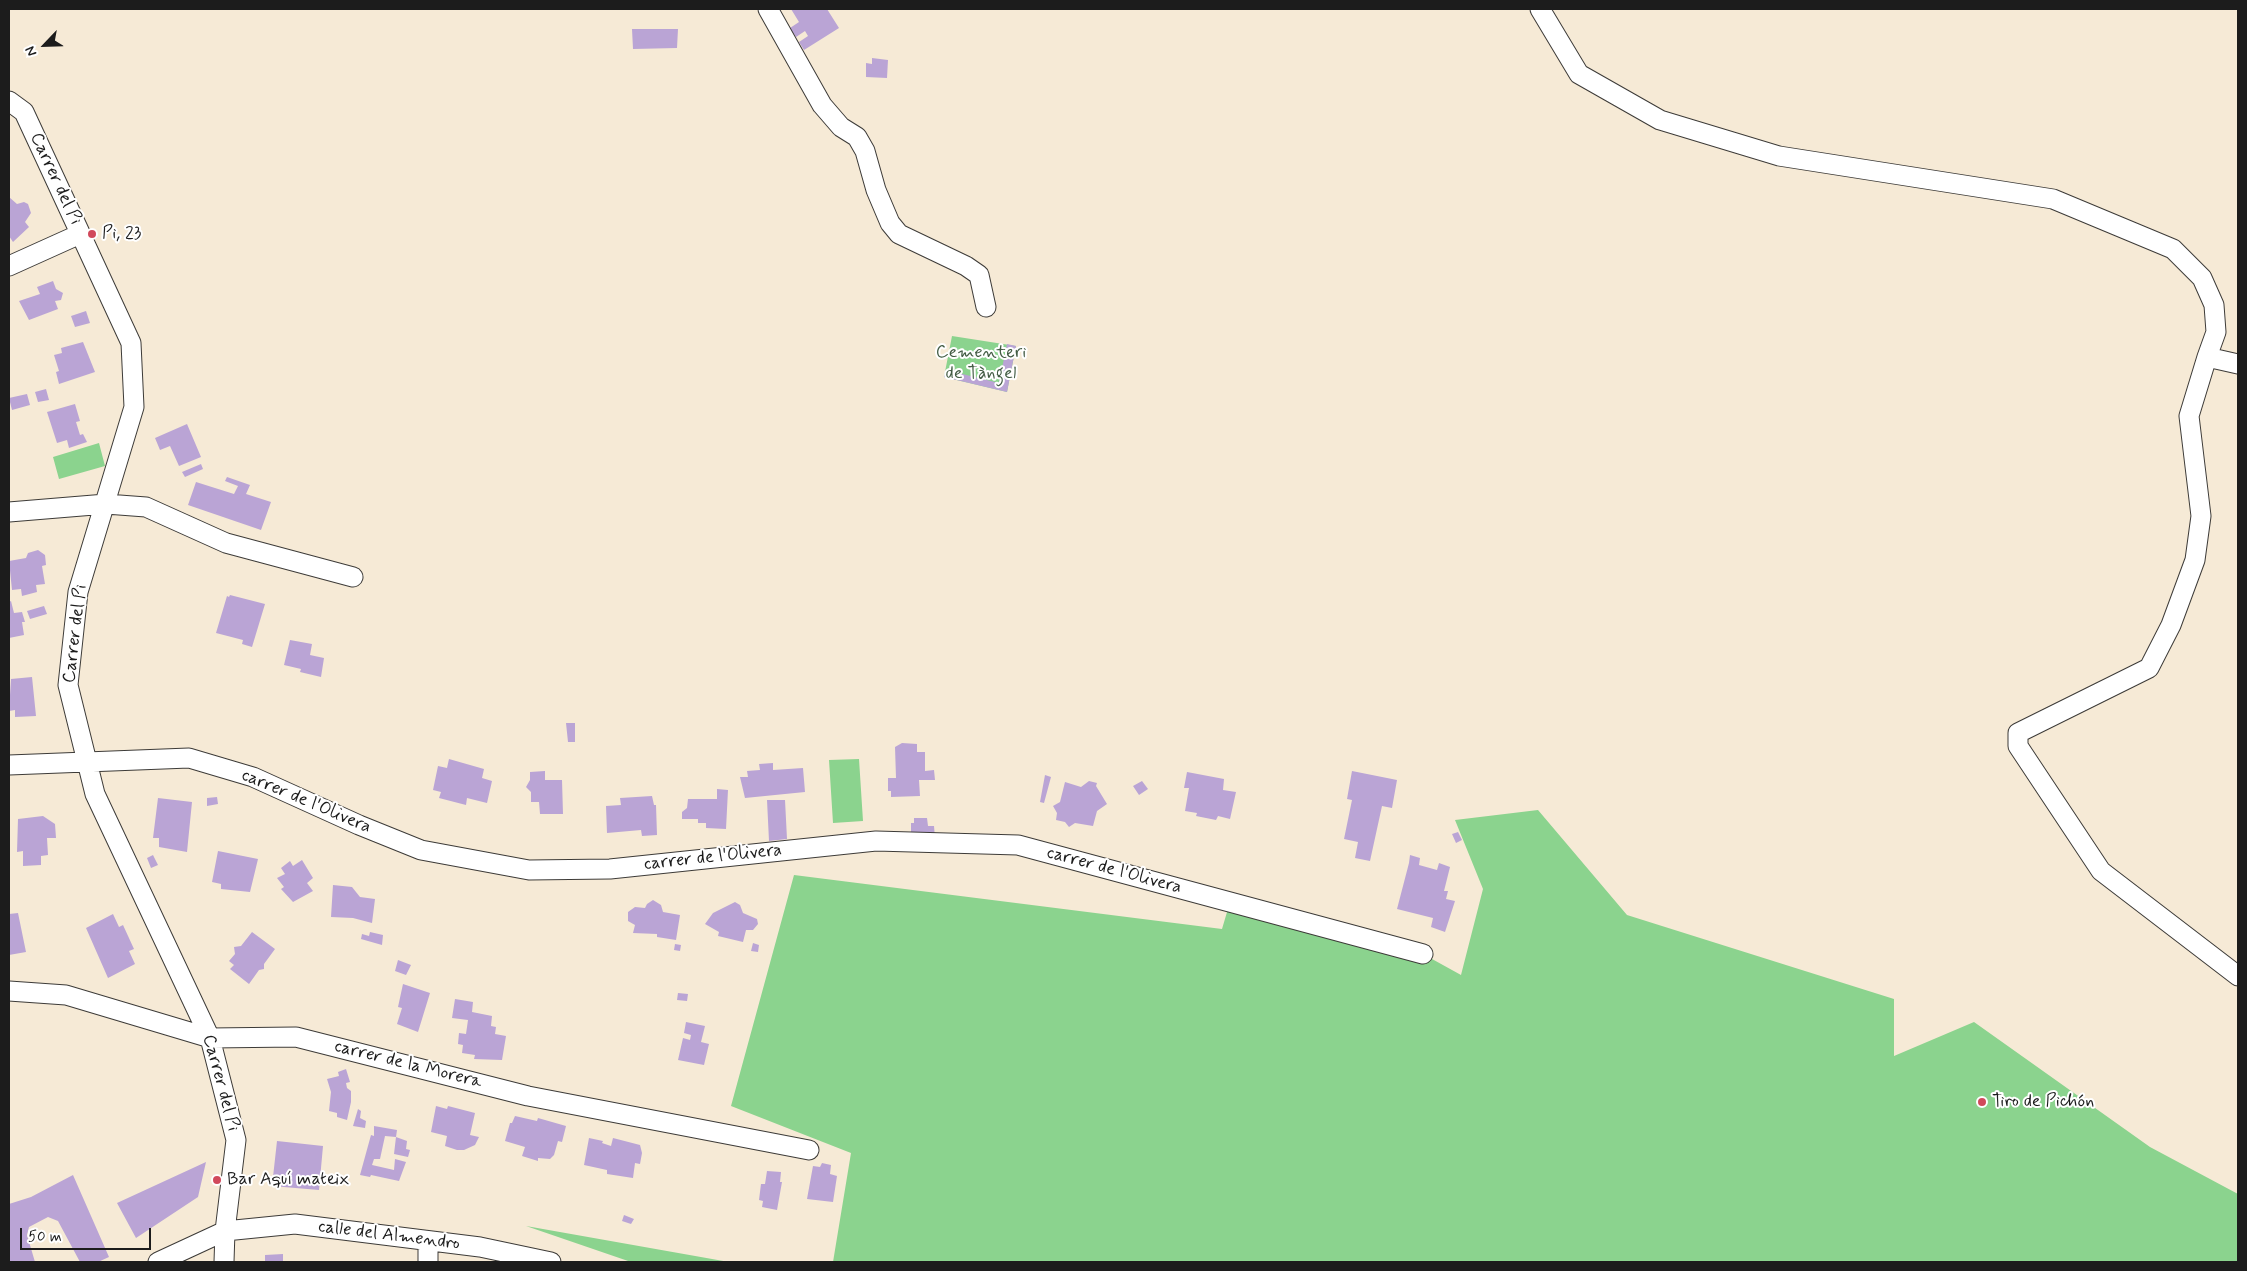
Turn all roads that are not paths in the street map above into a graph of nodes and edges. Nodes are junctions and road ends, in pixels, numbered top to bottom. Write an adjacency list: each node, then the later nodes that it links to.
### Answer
1 (768, 9): 6 (street)
2 (1540, 9): 7 (street)
3 (9, 101): 4 (street, Carrer del Pi)
4 (80, 234): 5 (street); 9 (street, Carrer del Pi)
5 (9, 266)
6 (986, 307)
7 (2207, 357): 8 (street); 15 (street)
8 (2238, 364)
9 (106, 504): 10 (street); 11 (street); 12 (street, Carrer del Pi)
10 (9, 512)
11 (353, 577)
12 (87, 761): 13 (street, carrer de l'Olivera); 14 (street, carrer de l'Olivera); 17 (street, Carrer del Pi)
13 (9, 765)
14 (1423, 954)
15 (2238, 976)
16 (9, 991): 17 (street, carrer de la Morera)
17 (210, 1038): 18 (street, carrer de la Morera); 19 (street, Carrer del Pi)
18 (809, 1150)
19 (225, 1231): 20 (street, calle del Almendro); 21 (street, calle del Almendro); 22 (street, Carrer del Pi)
20 (428, 1241): 23 (street); 24 (street, calle del Almendro)
21 (158, 1262)
22 (224, 1262)
23 (428, 1262)
24 (551, 1262)

